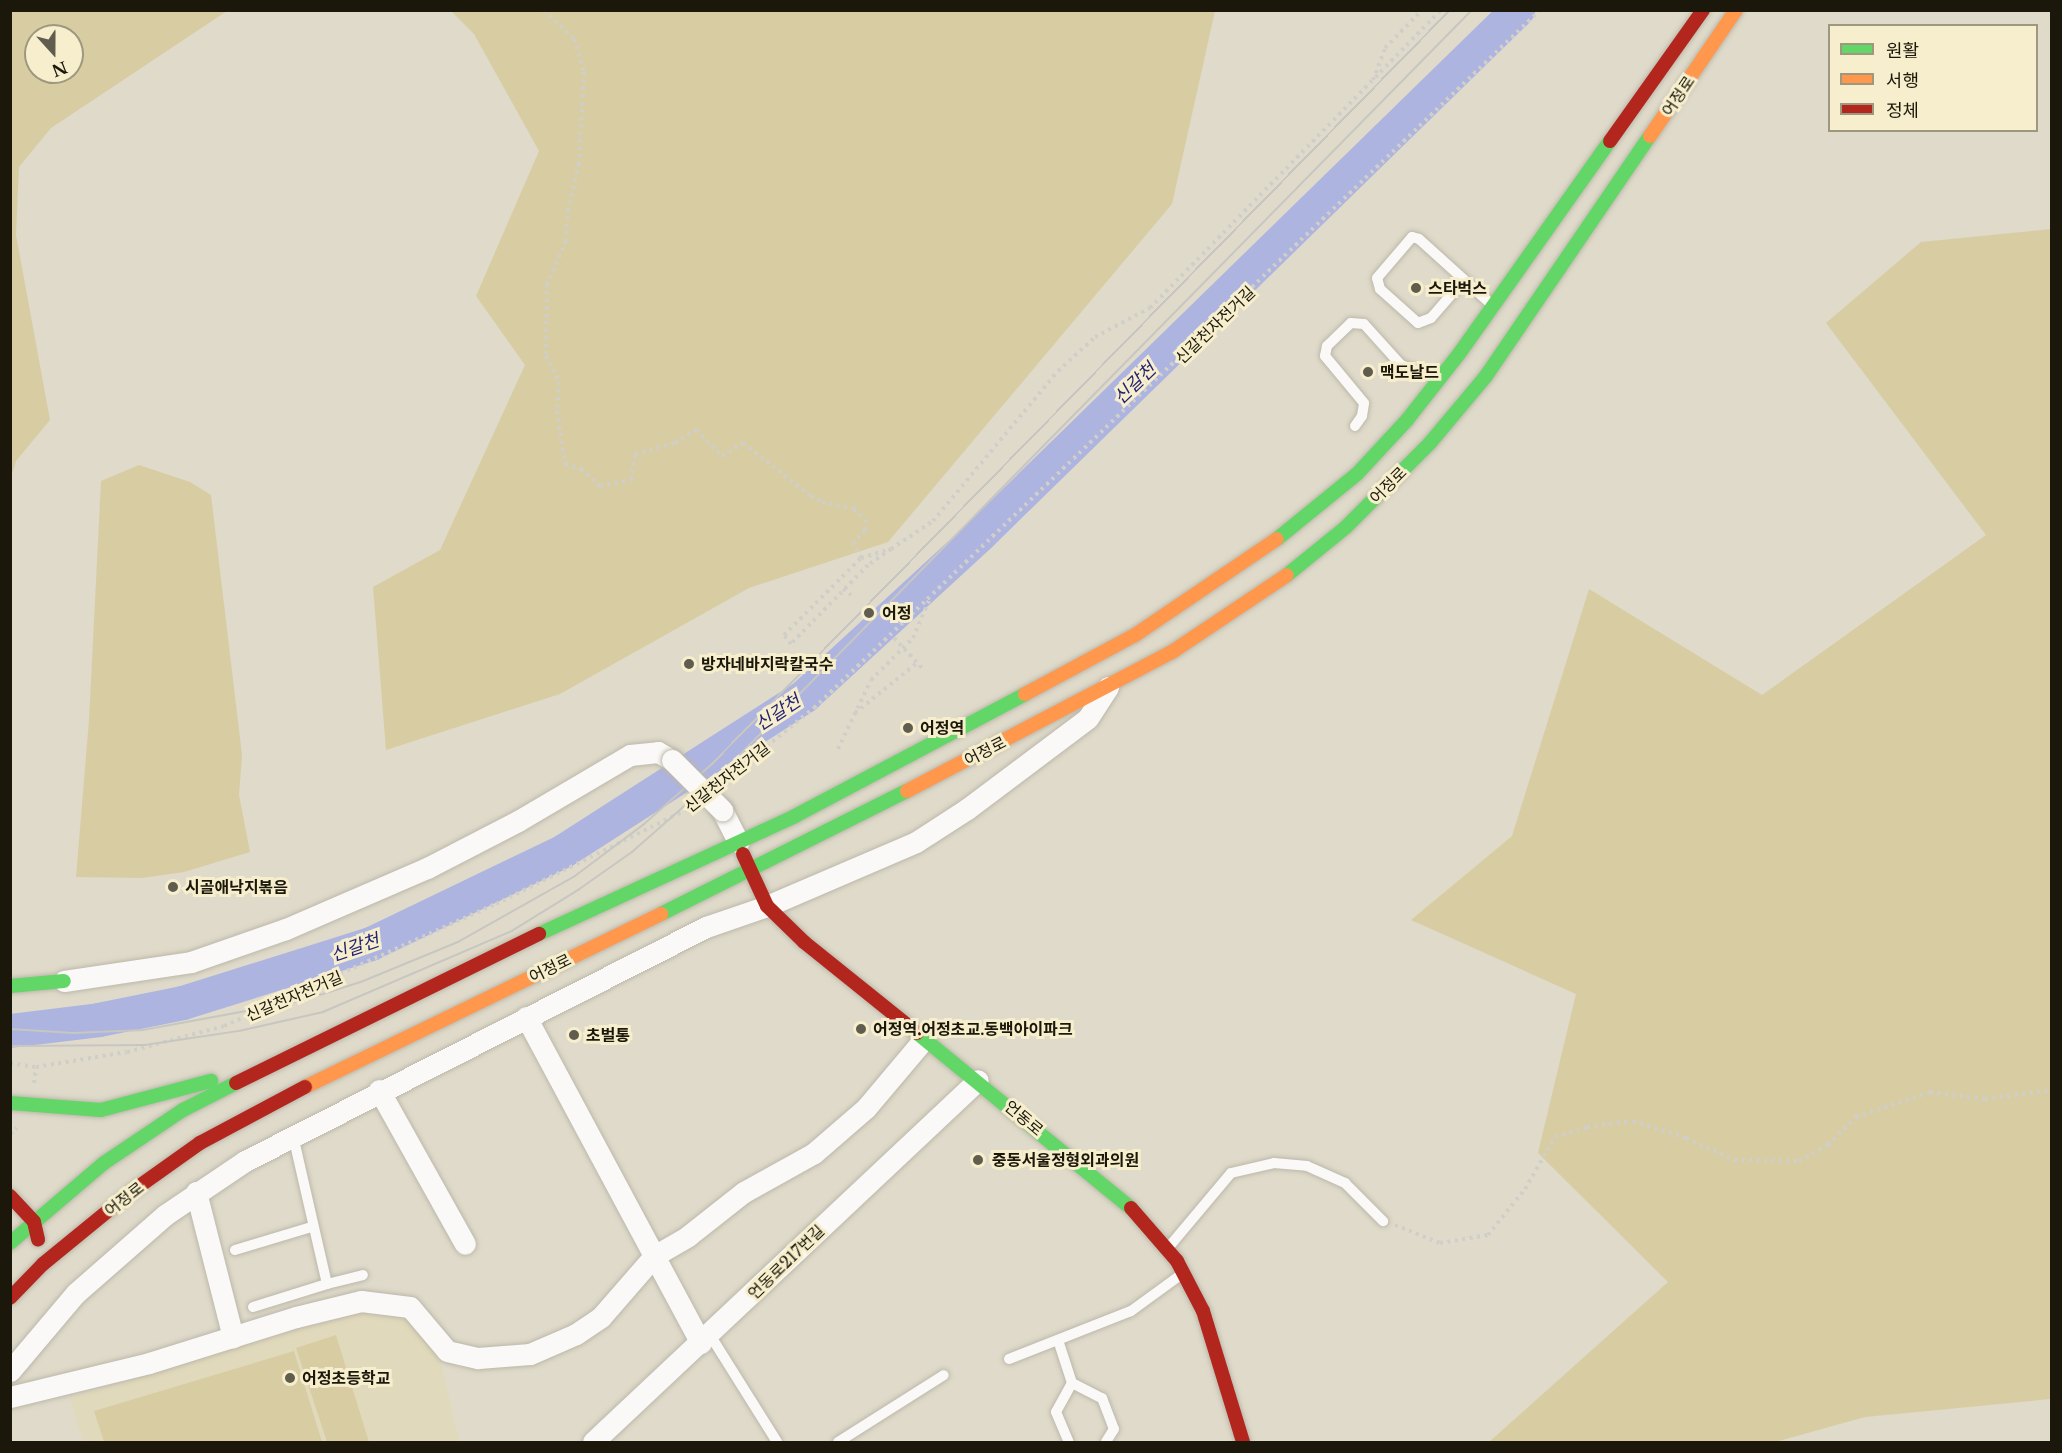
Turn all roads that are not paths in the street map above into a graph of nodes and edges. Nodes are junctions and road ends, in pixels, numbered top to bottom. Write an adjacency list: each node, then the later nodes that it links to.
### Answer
1 (1703, 10): 4 (main road, 어정로)
2 (1736, 10): 5 (main road, 어정로)
3 (1464, 280): 3 (lane); 4 (lane)
4 (1495, 306): 5 (main road, 어정로)
5 (1473, 365): 8 (main road, 어정로); 9 (main road, 어정로)
6 (1419, 372): 7 (lane)
7 (1355, 426)
8 (1109, 686): 10 (main road, 어정로); 11 (street)
9 (738, 842): 10 (main road, 언동로); 12 (street, bridge); 16 (main road, 어정로)
10 (750, 871): 11 (main road, 언동로); 32 (main road, 어정로)
11 (767, 906): 14 (street); 15 (main road, 언동로)
12 (64, 981): 13 (main road)
13 (10, 986)
14 (526, 1017): 18 (street); 30 (street)
15 (925, 1038): 17 (main road, 언동로); 30 (street)
16 (261, 1068): 19 (main road); 24 (main road, 어정로)
17 (978, 1080): 28 (main road, 언동로); 39 (street, 언동로217번길)
18 (379, 1090): 20 (street); 27 (street)
19 (10, 1103)
20 (293, 1135): 21 (street); 25 (lane)
21 (196, 1192): 38 (street); 42 (street)
22 (10, 1196): 24 (main road)
23 (1383, 1221): 28 (lane)
24 (33, 1222): 26 (main road, 어정로); 32 (main road)
25 (311, 1227): 29 (lane); 35 (lane)
26 (10, 1243)
27 (465, 1244)
28 (1167, 1248): 33 (main road, 언동로)
29 (235, 1250)
30 (654, 1256): 38 (street); 39 (street)
31 (21, 1258): 32 (main road)
32 (43, 1264): 36 (main road, 어정로)
33 (1184, 1272): 40 (lane); 51 (main road, 언동로)
34 (363, 1275): 35 (lane)
35 (327, 1284): 37 (lane)
36 (10, 1298)
37 (253, 1307)
38 (233, 1337): 45 (street)
39 (705, 1339): 46 (street, 언동로217번길); 47 (lane)
40 (1058, 1340): 41 (lane); 44 (lane)
41 (1009, 1359)
42 (10, 1371)
43 (944, 1375): 48 (lane)
44 (1072, 1383): 49 (lane); 50 (lane)
45 (10, 1397)
46 (593, 1443)
47 (777, 1443)
48 (838, 1443)
49 (1069, 1443)
50 (1106, 1443)
51 (1243, 1443)

